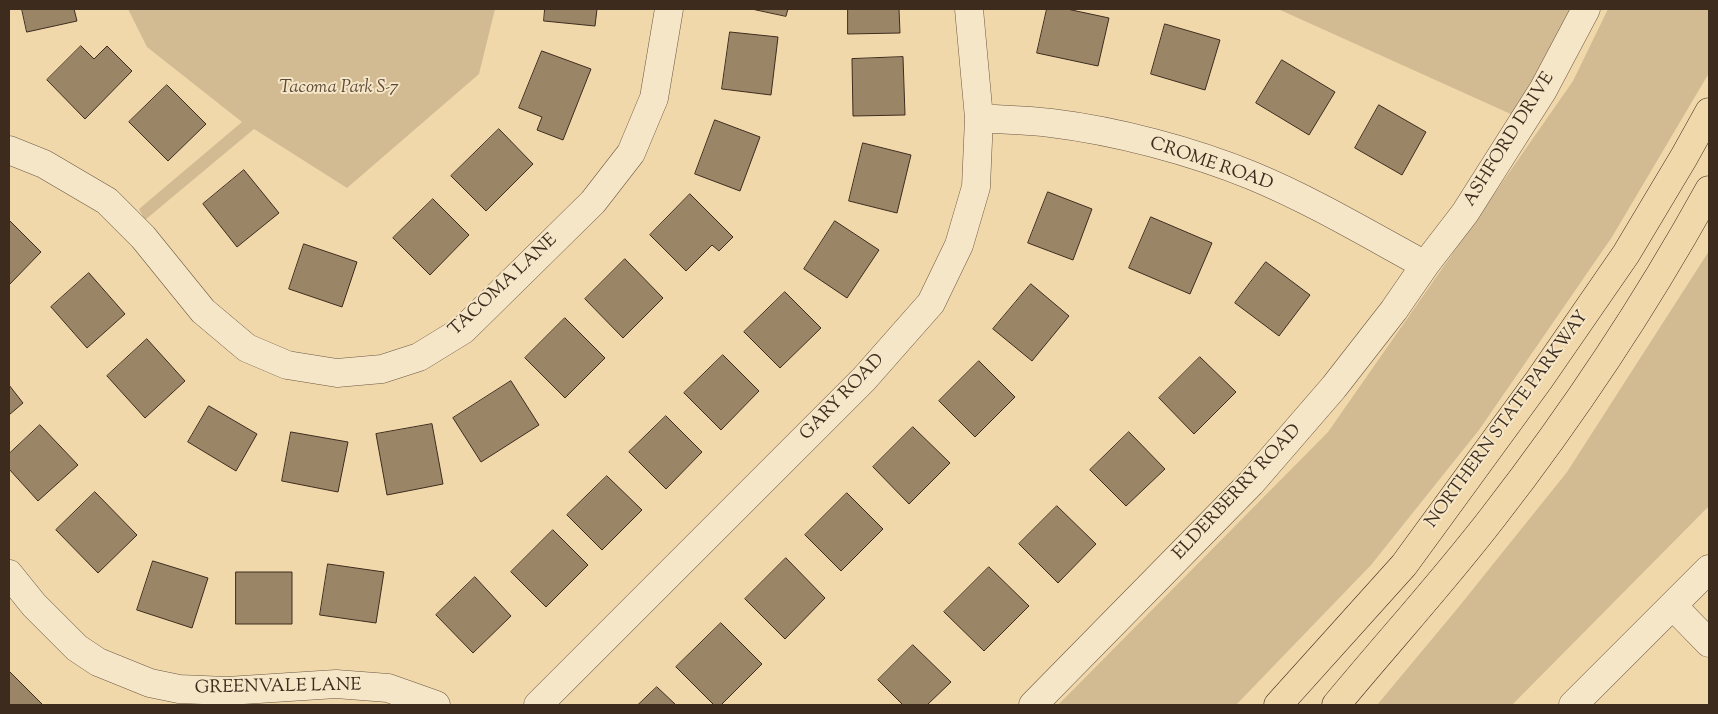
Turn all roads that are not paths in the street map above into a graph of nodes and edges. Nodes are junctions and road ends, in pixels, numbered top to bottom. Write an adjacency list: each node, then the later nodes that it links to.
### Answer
1 (669, 9): 6 (street, TACOMA LANE)
2 (969, 9): 5 (street, GARY ROAD)
3 (1586, 9): 8 (street, ASHFORD DRIVE)
4 (1709, 112): 16 (highway, NORTHERN STATE PARKWAY)
5 (980, 118): 8 (street, CROME ROAD); 14 (street, GARY ROAD)
6 (9, 150)
7 (1709, 190): 17 (highway)
8 (1425, 265): 15 (street, ELDERBERRY ROAD)
9 (1709, 569): 11 (street)
10 (9, 574): 13 (street, GREENVALE LANE)
11 (1673, 606): 12 (street); 18 (street)
12 (1709, 643)
13 (436, 705)
14 (538, 705)
15 (1033, 705)
16 (1278, 705)
17 (1336, 705)
18 (1573, 705)

